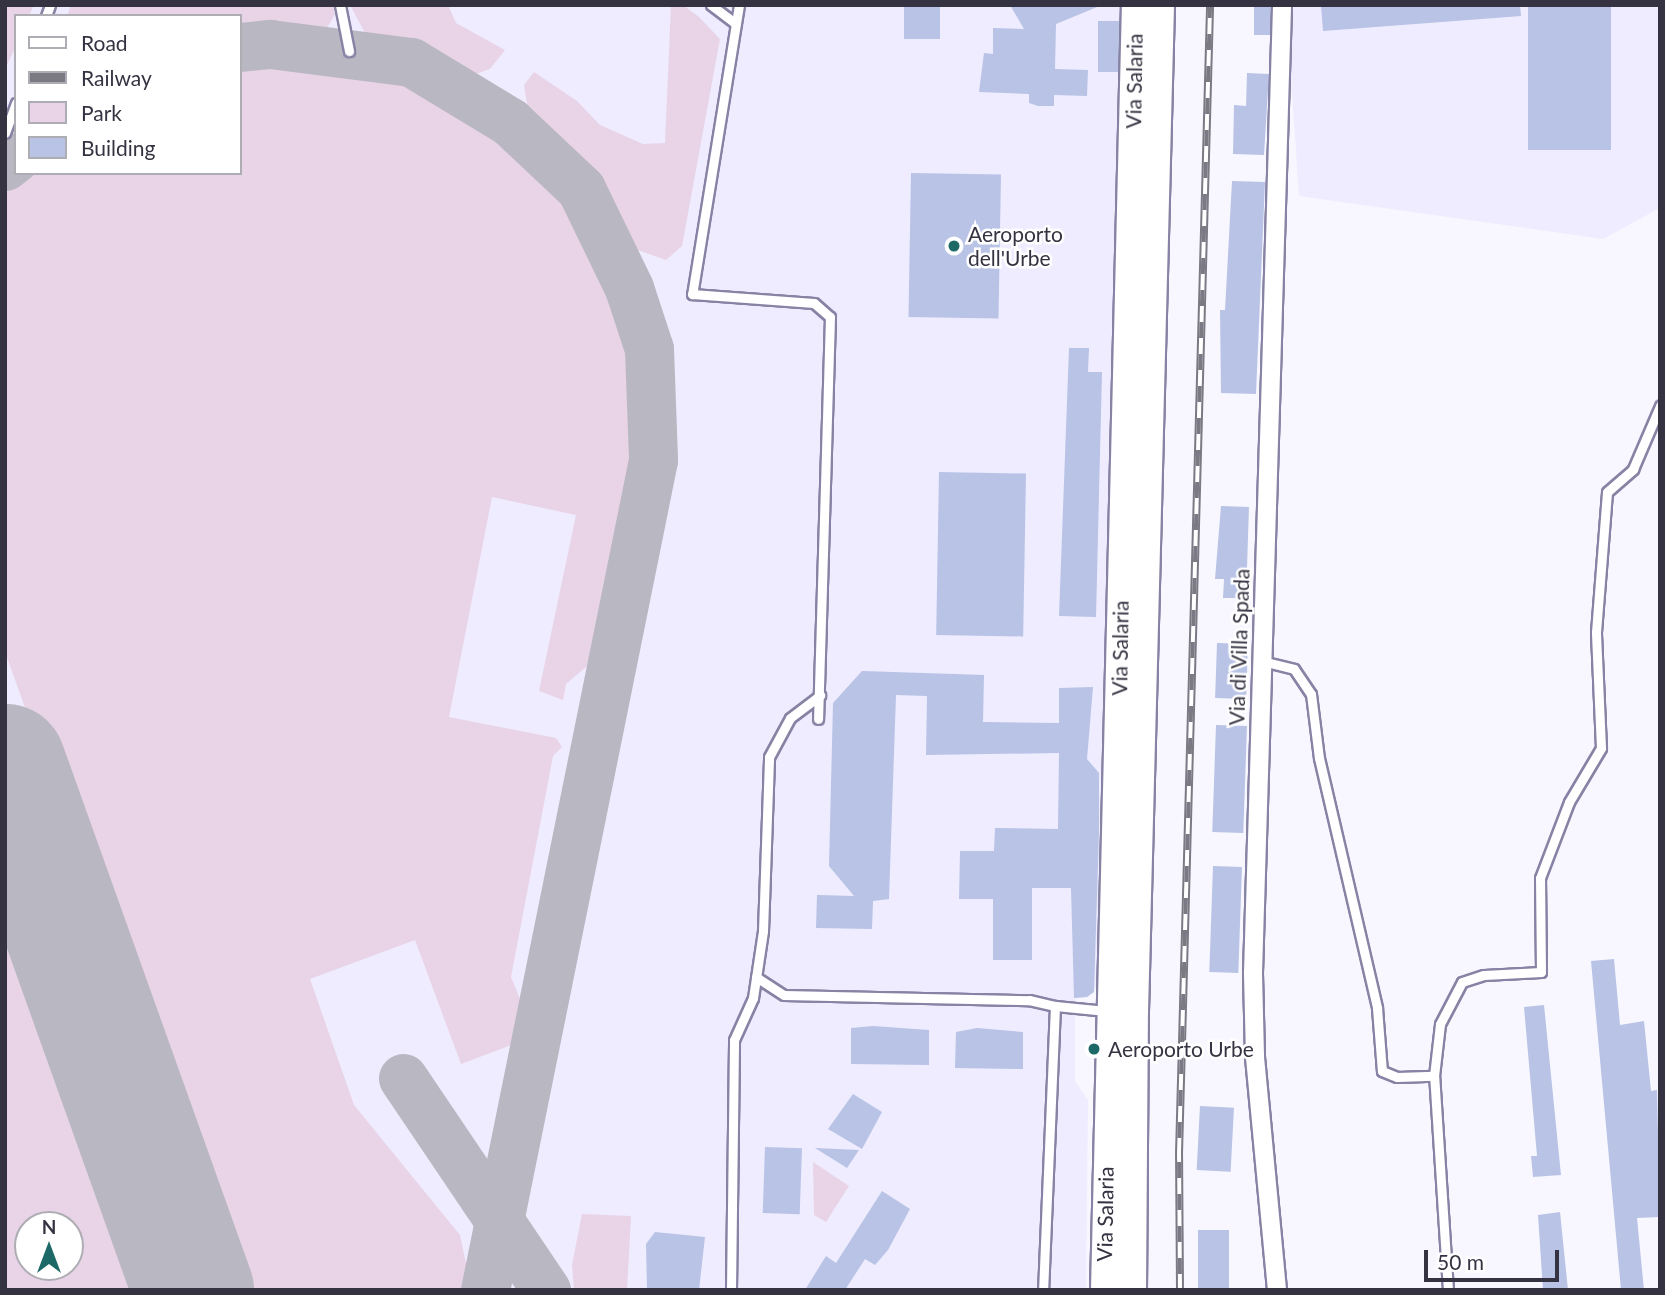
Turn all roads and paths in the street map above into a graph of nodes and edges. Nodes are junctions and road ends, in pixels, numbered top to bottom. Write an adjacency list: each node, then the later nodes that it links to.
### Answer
1 (340, 5): 8 (lane)
2 (711, 5): 7 (lane)
3 (739, 5): 7 (lane)
4 (1136, 5): 17 (main road, Via Salaria)
5 (1160, 5): 17 (main road, Via Salaria)
6 (1282, 5): 12 (street, Via di Villa Spada)
7 (736, 24): 13 (lane)
8 (349, 51)
9 (14, 108): 10 (lane)
10 (5, 133)
11 (1660, 406): 18 (lane)
12 (1260, 661): 18 (lane); 23 (street, Via di Villa Spada)
13 (820, 695): 14 (lane); 15 (lane)
14 (818, 719)
15 (756, 977): 16 (lane); 19 (lane)
16 (1055, 1006): 17 (lane); 20 (lane)
17 (1121, 1011): 21 (main road, Via Salaria); 22 (main road, Via Salaria)
18 (1434, 1076): 24 (lane)
19 (731, 1290)
20 (1043, 1290)
21 (1105, 1290)
22 (1132, 1290)
23 (1277, 1290)
24 (1448, 1290)

